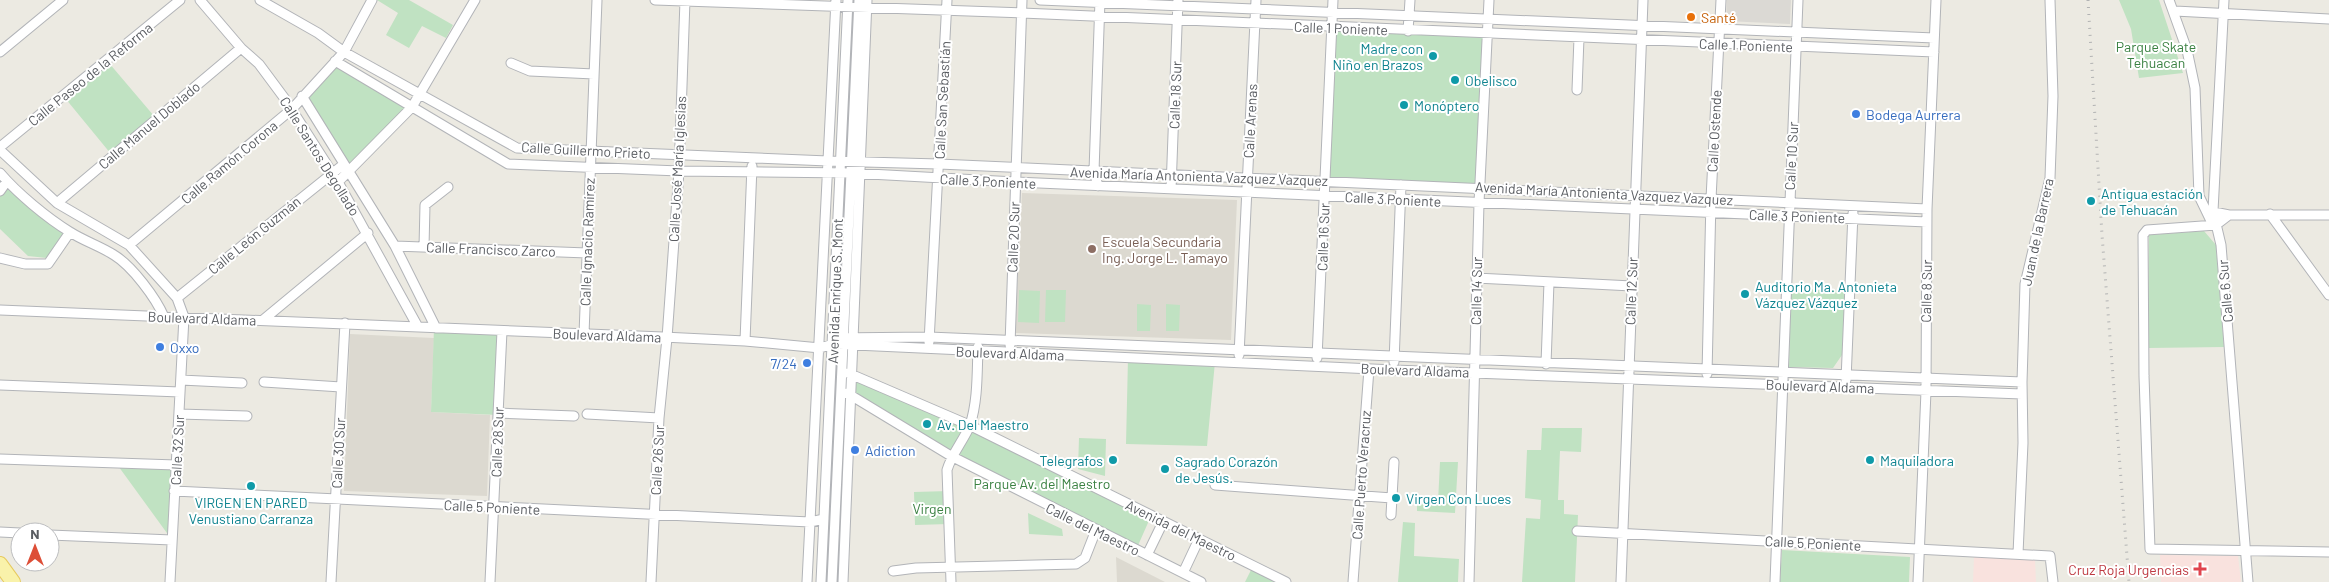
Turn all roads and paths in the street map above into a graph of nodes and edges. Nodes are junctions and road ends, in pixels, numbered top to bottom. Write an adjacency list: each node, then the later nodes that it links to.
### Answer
1 (63, 0): 54 (street)
2 (180, 0): 65 (street, Calle Paseo de la Reforma)
3 (200, 0): 53 (street, Calle Santos Degollado)
4 (260, 0): 55 (street, Calle Guillermo Prieto)
5 (372, 0): 55 (street, Calle Ramón Corona)
6 (474, 0): 61 (street)
7 (597, 0): 59 (street, Calle Ignacio Ramírez)
8 (655, 0): 9 (street, Calle 1 Poniente)
9 (685, 0): 26 (street, Calle 1 Poniente); 67 (street, Calle José María Iglesias)
10 (946, 0): 30 (street, Calle San Sebastián)
11 (966, 0): 31 (street)
12 (1022, 0): 34 (street, Calle 20 Sur)
13 (1040, 0): 24 (street, Calle 1 Poniente)
14 (1333, 0): 35 (street, Calle 16 Sur)
15 (1410, 0): 36 (street)
16 (1488, 0): 38 (street, Calle 14 Sur)
17 (1643, 0): 42 (street, Calle 12 Sur)
18 (1721, 0): 44 (street, Calle Ostende)
19 (1798, 0): 46 (street, Calle 10 Sur)
20 (1936, 0): 49 (street, Calle 8 Sur)
21 (2050, 0): 173 (street, Juan de la Barrera)
22 (2169, 0): 32 (street)
23 (2224, 0): 33 (street, Calle 6 Sur)
24 (1100, 1): 25 (street, Calle 1 Poniente); 37 (street)
25 (1178, 3): 29 (street, Calle 1 Poniente); 40 (street, Calle 18 Sur)
26 (836, 4): 27 (street, Calle 1 Poniente); 69 (street)
27 (848, 4): 28 (street, Calle 1 Poniente); 70 (street, Avenida Enrique S. Mont)
28 (863, 4): 30 (street, Calle 1 Poniente); 71 (street, Avenida Enrique S. Mont); 72 (street)
29 (1256, 5): 35 (street, Calle 1 Poniente); 41 (street, Calle Arenas)
30 (946, 10): 31 (street, Calle 1 Poniente); 73 (street, Calle San Sebastián)
31 (965, 11): 34 (street, Calle 1 Poniente)
32 (2175, 11): 33 (street); 109 (street)
33 (2223, 12): 39 (street); 109 (street, Calle 6 Sur)
34 (1022, 13): 37 (street, Calle 1 Poniente); 76 (street, Calle 20 Sur)
35 (1333, 13): 36 (street, Calle 1 Poniente); 43 (street, Calle 16 Sur)
36 (1409, 16): 38 (street, Calle 1 Poniente); 45 (street)
37 (1100, 17): 40 (street, Calle 1 Poniente); 77 (street)
38 (1488, 18): 42 (street, Calle 1 Poniente); 47 (street, Calle 14 Sur)
39 (2329, 19)
40 (1178, 21): 41 (street, Calle 1 Poniente); 85 (street, Calle 18 Sur)
41 (1255, 24): 43 (street, Calle 1 Poniente); 87 (street, Calle Arenas)
42 (1642, 24): 44 (street, Calle 1 Poniente); 50 (street, Calle 12 Sur)
43 (1332, 28): 45 (street, Calle 1 Poniente); 89 (street, Calle 16 Sur)
44 (1720, 28): 46 (street, Calle 1 Poniente); 51 (street, Calle Ostende)
45 (1408, 31): 47 (street, Calle 1 Poniente)
46 (1797, 32): 49 (street, Calle 1 Poniente); 52 (street, Calle 10 Sur)
47 (1487, 34): 48 (street, Calle 1 Poniente); 95 (street, Calle 14 Sur)
48 (1579, 38): 50 (street, Calle 1 Poniente); 60 (street)
49 (1934, 38): 56 (street, Calle 8 Sur)
50 (1641, 40): 51 (street, Calle 1 Poniente); 99 (street, Calle 12 Sur)
51 (1719, 44): 52 (street, Calle 1 Poniente); 101 (street, Calle Ostende)
52 (1796, 47): 56 (street, Calle 1 Poniente); 103 (street, Calle 10 Sur)
53 (241, 48): 64 (street, Calle Santos Degollado); 104 (street, Calle Manuel Doblado)
54 (0, 52)
55 (344, 52): 57 (street, Calle Ramón Corona); 61 (street, Calle Guillermo Prieto)
56 (1934, 52): 108 (street, Calle 8 Sur)
57 (334, 61): 62 (street, Calle Ramón Corona); 63 (street, Calle Guillermo Prieto)
58 (511, 64): 59 (street)
59 (594, 74): 66 (street, Calle Ignacio Ramírez)
60 (1577, 90)
61 (420, 93): 63 (street); 66 (street, Calle Guillermo Prieto)
62 (302, 96): 64 (street, Calle Ramón Corona); 74 (street, Calle Santos Degollado)
63 (412, 107): 74 (street); 75 (street, Calle Guillermo Prieto)
64 (292, 109): 82 (street, Calle Santos Degollado); 120 (street, Calle Ramón Corona)
65 (0, 149): 104 (street)
66 (591, 151): 67 (street, Calle Guillermo Prieto); 75 (street, Calle Ignacio Ramírez)
67 (679, 155): 68 (street, Calle Guillermo Prieto); 79 (street, Calle José María Iglesias)
68 (751, 158): 69 (street, Calle Guillermo Prieto); 80 (street)
69 (828, 161): 70 (street, Calle Guillermo Prieto); 83 (street)
70 (840, 161): 71 (street, Calle Guillermo Prieto); 81 (street, Avenida Enrique S. Mont)
71 (852, 161): 72 (street, Calle Guillermo Prieto); 84 (street, Avenida Enrique S. Mont)
72 (861, 161): 73 (street, Avenida María Antonienta Vazquez Vazquez); 84 (street)
73 (939, 164): 76 (street, Avenida María Antonienta Vazquez Vazquez); 86 (street, Calle San Sebastián)
74 (347, 168): 82 (street, Calle León Guzmán); 90 (street); 121 (street, Calle Santos Degollado)
75 (590, 168): 79 (street, Calle Guillermo Prieto); 123 (street, Calle Ignacio Ramírez)
76 (1015, 168): 77 (street, Avenida María Antonienta Vazquez Vazquez); 91 (street, Calle 20 Sur)
77 (1094, 171): 85 (street, Avenida María Antonienta Vazquez Vazquez); 93 (street)
78 (0, 172): 88 (street)
79 (679, 172): 80 (street, Calle Guillermo Prieto); 141 (street, Calle José María Iglesias)
80 (753, 172): 83 (street, Calle Guillermo Prieto); 144 (street)
81 (839, 172): 83 (street, Calle Guillermo Prieto); 84 (street, Calle Guillermo Prieto); 145 (street, Avenida Enrique S. Mont)
82 (332, 173): 90 (street, Calle Santos Degollado); 129 (street, Calle León Guzmán)
83 (828, 173): 147 (street)
84 (855, 173): 86 (street, Calle 3 Poniente); 139 (street); 145 (street, Avenida Enrique S. Mont)
85 (1172, 174): 87 (street, Avenida María Antonienta Vazquez Vazquez); 96 (street, Calle 18 Sur)
86 (938, 178): 91 (street, Calle 3 Poniente); 140 (street, Calle San Sebastián)
87 (1248, 178): 89 (street, Avenida María Antonienta Vazquez Vazquez); 98 (street, Calle Arenas)
88 (7, 181): 97 (street); 118 (street)
89 (1325, 181): 92 (street, Avenida María Antonienta Vazquez Vazquez); 100 (street, Calle 16 Sur)
90 (338, 182): 119 (street, Calle Santos Degollado)
91 (1015, 182): 93 (street, Calle 3 Poniente); 143 (street, Calle 20 Sur)
92 (1401, 184): 95 (street, Avenida María Antonienta Vazquez Vazquez); 102 (street)
93 (1098, 186): 96 (street, Calle 3 Poniente)
94 (448, 187): 122 (street)
95 (1479, 188): 99 (street, Avenida María Antonienta Vazquez Vazquez); 105 (street, Calle 14 Sur)
96 (1171, 189): 98 (street, Calle 3 Poniente)
97 (0, 190)
98 (1247, 192): 100 (street, Calle 3 Poniente); 149 (street, Calle Arenas)
99 (1635, 194): 101 (street, Avenida María Antonienta Vazquez Vazquez); 107 (street, Calle 12 Sur)
100 (1325, 196): 102 (street, Calle 3 Poniente); 152 (street, Calle 16 Sur)
101 (1711, 199): 103 (street, Avenida María Antonienta Vazquez Vazquez); 110 (street, Calle Ostende)
102 (1400, 200): 105 (street, Calle 3 Poniente); 153 (street)
103 (1788, 202): 106 (street, Avenida María Antonienta Vazquez Vazquez); 112 (street, Calle 10 Sur)
104 (56, 203): 120 (street)
105 (1478, 203): 107 (street, Calle 3 Poniente); 125 (street, Calle 14 Sur)
106 (1853, 205): 108 (street, Avenida María Antonienta Vazquez Vazquez); 115 (street)
107 (1634, 209): 110 (street, Calle 3 Poniente); 127 (street, Calle 12 Sur)
108 (1926, 210): 116 (street, Calle 8 Sur)
109 (2210, 211): 113 (street); 117 (street, Calle 6 Sur)
110 (1711, 212): 112 (street, Calle 3 Poniente); 163 (street, Calle Ostende)
111 (2270, 214): 113 (street); 114 (street); 128 (street)
112 (1788, 215): 115 (street, Calle 3 Poniente); 165 (street, Calle 10 Sur)
113 (2229, 215): 117 (street)
114 (2329, 215)
115 (1852, 218): 116 (street, Calle 3 Poniente); 167 (street)
116 (1926, 222): 168 (street, Calle 8 Sur)
117 (2214, 225): 214 (street, Calle 6 Sur); 214 (street)
118 (70, 232): 124 (street); 131 (street)
119 (368, 234): 133 (street); 135 (street, Calle Santos Degollado)
120 (129, 245): 129 (street)
121 (395, 246): 122 (street, Calle Francisco Zarco); 136 (street, Calle Santos Degollado)
122 (424, 247): 123 (street, Calle Francisco Zarco)
123 (587, 253): 138 (street, Calle Ignacio Ramírez)
124 (0, 258)
125 (1476, 278): 126 (street); 154 (street, Calle 14 Sur)
126 (1549, 282): 127 (street); 157 (street)
127 (1632, 286): 159 (street, Calle 12 Sur)
128 (2329, 295)
129 (177, 298): 132 (street)
130 (0, 310): 131 (street, Boulevard Aldama)
131 (164, 317): 132 (street, Boulevard Aldama)
132 (184, 317): 133 (street, Boulevard Aldama); 170 (street, Calle 32 Sur)
133 (263, 320): 134 (street, Boulevard Aldama)
134 (345, 323): 135 (street, Boulevard Aldama); 177 (street, Calle 30 Sur)
135 (418, 327): 136 (street, Boulevard Aldama)
136 (436, 328): 137 (street, Boulevard Aldama)
137 (502, 331): 138 (street, Boulevard Aldama); 184 (street, Calle 28 Sur)
138 (584, 334): 141 (street, Boulevard Aldama)
139 (854, 337): 140 (street, Boulevard Aldama); 145 (street, Boulevard Aldama); 146 (street)
140 (929, 337): 142 (street, Boulevard Aldama); 148 (street, Calle San Sebastián)
141 (667, 338): 144 (street, Boulevard Aldama); 189 (street, Calle 26 Sur)
142 (978, 339): 143 (street, Boulevard Aldama); 150 (street)
143 (1010, 340): 149 (street, Boulevard Aldama); 151 (street, Calle 20 Sur)
144 (745, 341): 147 (street, Boulevard Aldama)
145 (838, 341): 146 (street, Boulevard Aldama); 147 (street, Boulevard Aldama); 155 (street, Avenida Enrique S. Mont); 160 (street, Avenida Enrique S. Mont)
146 (853, 347): 148 (street, Boulevard Aldama); 166 (street)
147 (820, 348): 155 (street, Avenida del Maestro); 204 (street)
148 (928, 350): 150 (street, Boulevard Aldama)
149 (1240, 351): 152 (street, Boulevard Aldama); 156 (street, Calle Arenas)
150 (977, 352): 151 (street, Boulevard Aldama); 190 (street)
151 (1010, 353): 156 (street, Boulevard Aldama)
152 (1318, 354): 153 (street, Boulevard Aldama); 158 (street, Calle 16 Sur)
153 (1394, 357): 154 (street, Boulevard Aldama); 162 (street)
154 (1474, 360): 157 (street, Boulevard Aldama); 164 (street, Calle 14 Sur)
155 (832, 362): 160 (street, Avenida del Maestro); 178 (street, Avenida Enrique S. Mont)
156 (1239, 363): 158 (street, Boulevard Aldama)
157 (1546, 364): 159 (street, Boulevard Aldama)
158 (1316, 366): 161 (street, Boulevard Aldama)
159 (1628, 367): 163 (street, Boulevard Aldama); 169 (street, Calle 12 Sur)
160 (841, 368): 166 (street, Avenida del Maestro); 178 (street, Avenida Enrique S. Mont)
161 (1369, 369): 162 (street, Boulevard Aldama); 197 (street, Calle Puerto Veracruz)
162 (1394, 370): 164 (street, Boulevard Aldama)
163 (1707, 370): 165 (street, Boulevard Aldama); 172 (street, Calle Ostende)
164 (1474, 372): 169 (street, Boulevard Aldama); 235 (street, Calle 14 Sur)
165 (1784, 373): 167 (street, Boulevard Aldama); 176 (street, Calle 10 Sur)
166 (852, 376): 182 (street); 190 (street, Avenida del Maestro)
167 (1846, 376): 168 (street, Boulevard Aldama); 179 (street)
168 (1925, 378): 173 (street, Boulevard Aldama); 180 (street, Calle 8 Sur)
169 (1628, 379): 172 (street, Boulevard Aldama); 208 (street, Calle 12 Sur)
170 (181, 380): 174 (street); 181 (street, Calle 32 Sur)
171 (264, 382): 177 (street)
172 (1706, 382): 176 (street, Boulevard Aldama)
173 (2022, 382): 183 (street, Juan de la Barrera)
174 (242, 383)
175 (0, 385): 181 (street)
176 (1783, 385): 179 (street, Boulevard Aldama); 212 (street, Calle 10 Sur)
177 (341, 387): 199 (street, Calle 30 Sur)
178 (836, 387): 182 (street, Calle del Maestro); 203 (street, Avenida Enrique S. Mont); 229 (street, Avenida Enrique S. Mont)
179 (1845, 387): 180 (street, Boulevard Aldama)
180 (1926, 391): 183 (street, Boulevard Aldama); 213 (street, Calle 8 Sur)
181 (180, 392): 185 (street, Calle 32 Sur)
182 (851, 394): 191 (street, Calle del Maestro); 230 (street)
183 (2022, 394): 216 (street, Juan de la Barrera)
184 (498, 413): 188 (street); 200 (street, Calle 28 Sur)
185 (178, 414): 187 (street); 194 (street, Calle 32 Sur)
186 (587, 414): 189 (street)
187 (247, 416)
188 (574, 416)
189 (659, 418): 202 (street, Calle 26 Sur)
190 (969, 425): 191 (street); 205 (street, Avenida del Maestro)
191 (951, 456): 206 (street, Calle del Maestro); 219 (street)
192 (0, 459): 194 (street)
193 (1394, 462): 198 (street)
194 (176, 465): 196 (street, Calle 32 Sur)
195 (1214, 485): 197 (street)
196 (174, 491): 199 (street, Calle 5 Poniente); 211 (street, Calle 32 Sur)
197 (1359, 495): 198 (street); 234 (street, Calle Puerto Veracruz)
198 (1392, 498): 201 (street)
199 (335, 500): 200 (street, Calle 5 Poniente); 224 (street, Calle 30 Sur)
200 (494, 506): 202 (street, Calle 5 Poniente); 225 (street, Calle 28 Sur)
201 (1391, 514)
202 (654, 515): 204 (street, Calle 5 Poniente); 226 (street, Calle 26 Sur)
203 (824, 519): 204 (street, Calle 5 Poniente); 228 (street, Avenida Enrique S. Mont)
204 (810, 522): 227 (street)
205 (1163, 522): 210 (street, Avenida del Maestro); 217 (street, Calle del Maestro)
206 (1096, 530): 217 (street, Calle del Maestro); 219 (street)
207 (1577, 531): 208 (street, Calle 5 Poniente)
208 (1622, 533): 212 (street, Calle 5 Poniente); 236 (street, Calle 12 Sur)
209 (60, 535): 211 (street)
210 (1199, 539): 221 (street); 233 (street, Avenida del Maestro)
211 (172, 540): 223 (street, Calle 32 Sur)
212 (1777, 541): 213 (street, Calle 5 Poniente); 237 (street, Calle 10 Sur)
213 (1919, 549): 216 (street, Calle 5 Poniente); 238 (street, Calle 8 Sur)
214 (2246, 550): 215 (street); 240 (street, Calle 6 Sur)
215 (2329, 552)
216 (2018, 554): 239 (street, Calle 5 Poniente)
217 (1146, 555): 221 (street, Calle del Maestro)
218 (0, 564): 222 (main road)
219 (950, 568): 220 (street); 231 (street)
220 (893, 571)
221 (1183, 573): 232 (street, Calle del Maestro)
222 (12, 582)
223 (170, 582)
224 (331, 582)
225 (490, 582)
226 (651, 582)
227 (807, 582)
228 (821, 582)
229 (832, 582)
230 (843, 582)
231 (951, 582)
232 (1201, 582)
233 (1286, 582)
234 (1353, 582)
235 (1468, 582)
236 (1621, 582)
237 (1775, 582)
238 (1918, 582)
239 (2052, 582)
240 (2248, 582)

